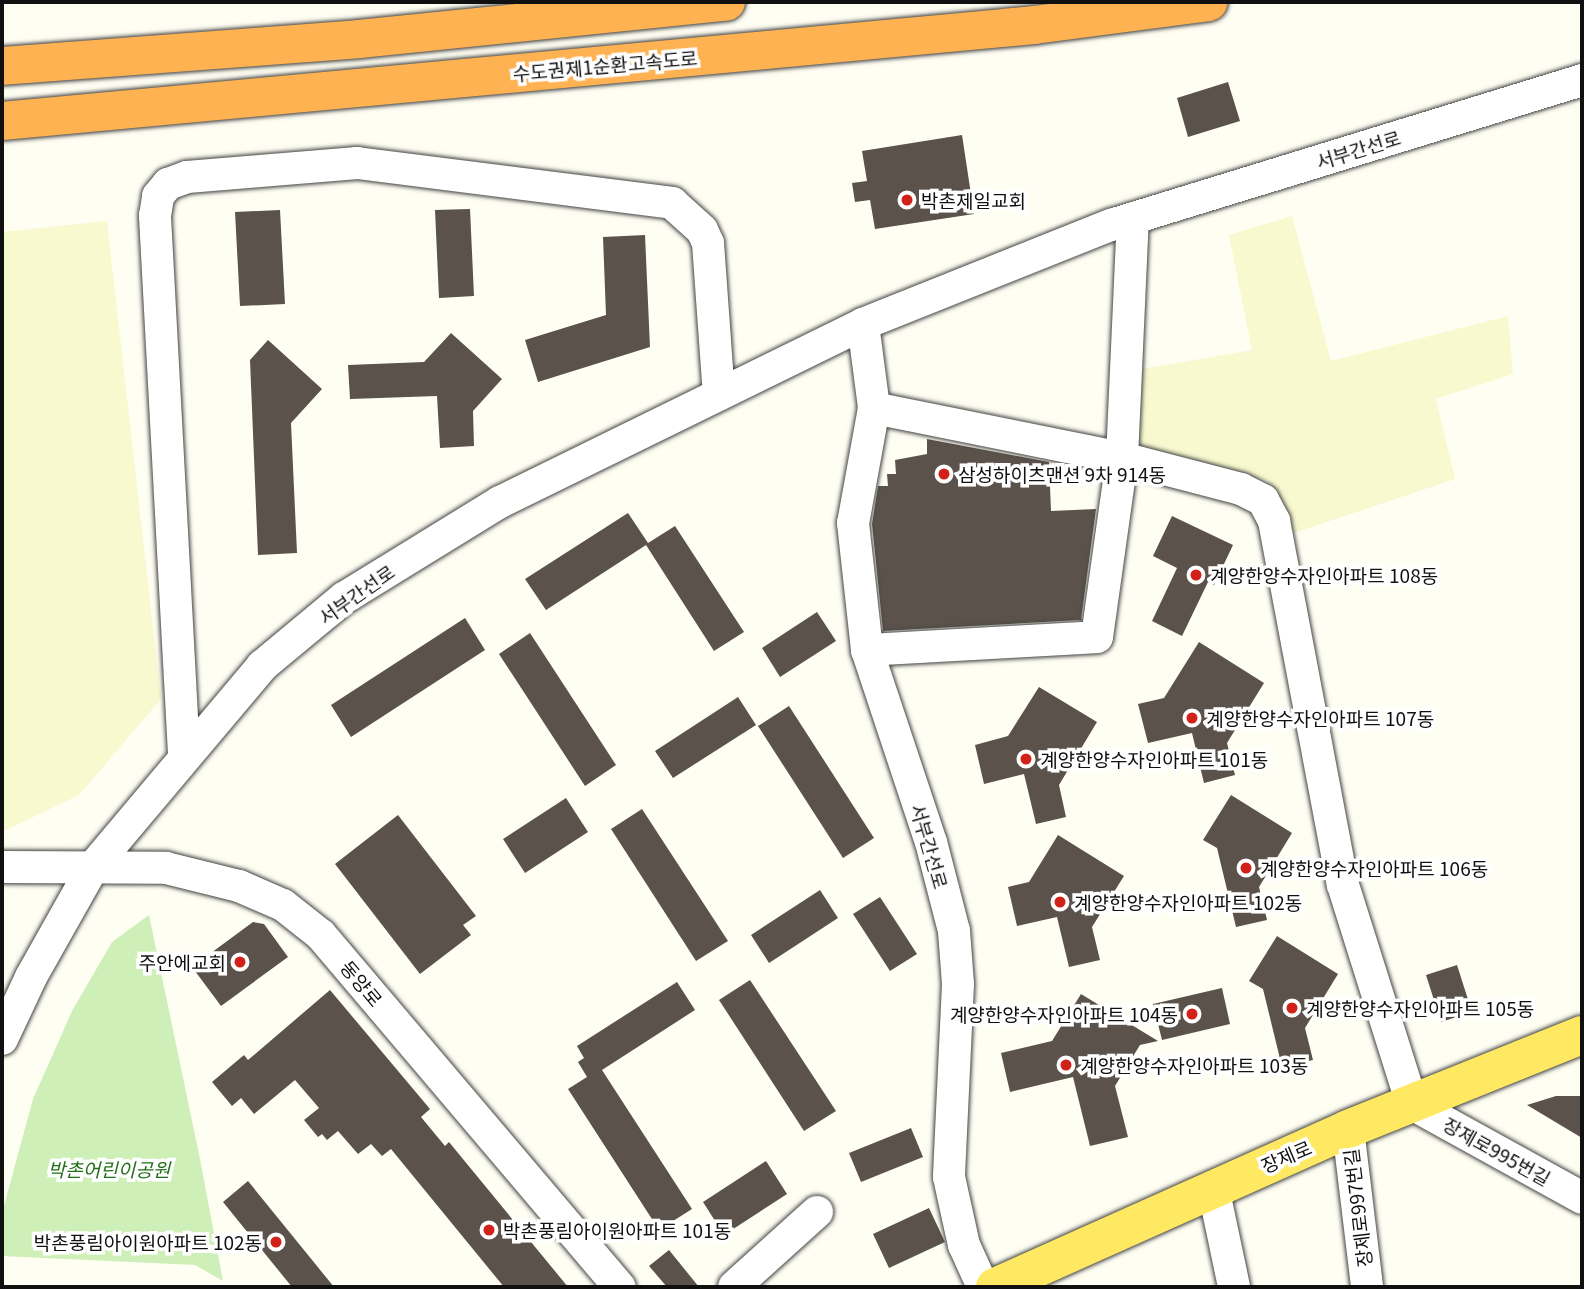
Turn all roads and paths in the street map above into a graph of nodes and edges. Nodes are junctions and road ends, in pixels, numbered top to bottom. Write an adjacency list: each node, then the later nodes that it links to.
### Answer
1 (726, 2): 3 (highway)
2 (1208, 2): 5 (highway, 수도권제1순환고속도로)
3 (2, 66)
4 (1582, 80): 6 (street, 서부간선로)
5 (2, 121)
6 (1133, 218): 7 (street, 서부간선로); 10 (street)
7 (863, 324): 8 (street, 서부간선로); 9 (street, 서부간선로)
8 (719, 395): 12 (street, 서부간선로); 12 (street)
9 (874, 408): 10 (street); 11 (street, 서부간선로)
10 (1122, 458): 11 (street); 17 (street)
11 (867, 650): 24 (street, 서부간선로)
12 (184, 754): 14 (street, 서부간선로)
13 (2, 867): 14 (street, 동양로)
14 (93, 867): 16 (street, 서부간선로); 22 (street, 동양로)
15 (1582, 1035): 17 (main road, 장제로)
16 (2, 1040)
17 (1412, 1104): 18 (main road, 장제로); 20 (street, 장제로995번길)
18 (1348, 1129): 19 (main road, 장제로); 27 (street, 장제로997번길)
19 (1213, 1187): 25 (main road, 장제로); 26 (street)
20 (1582, 1198)
21 (817, 1212): 23 (street)
22 (620, 1287)
23 (734, 1287)
24 (983, 1287)
25 (995, 1287)
26 (1234, 1287)
27 (1367, 1287)

